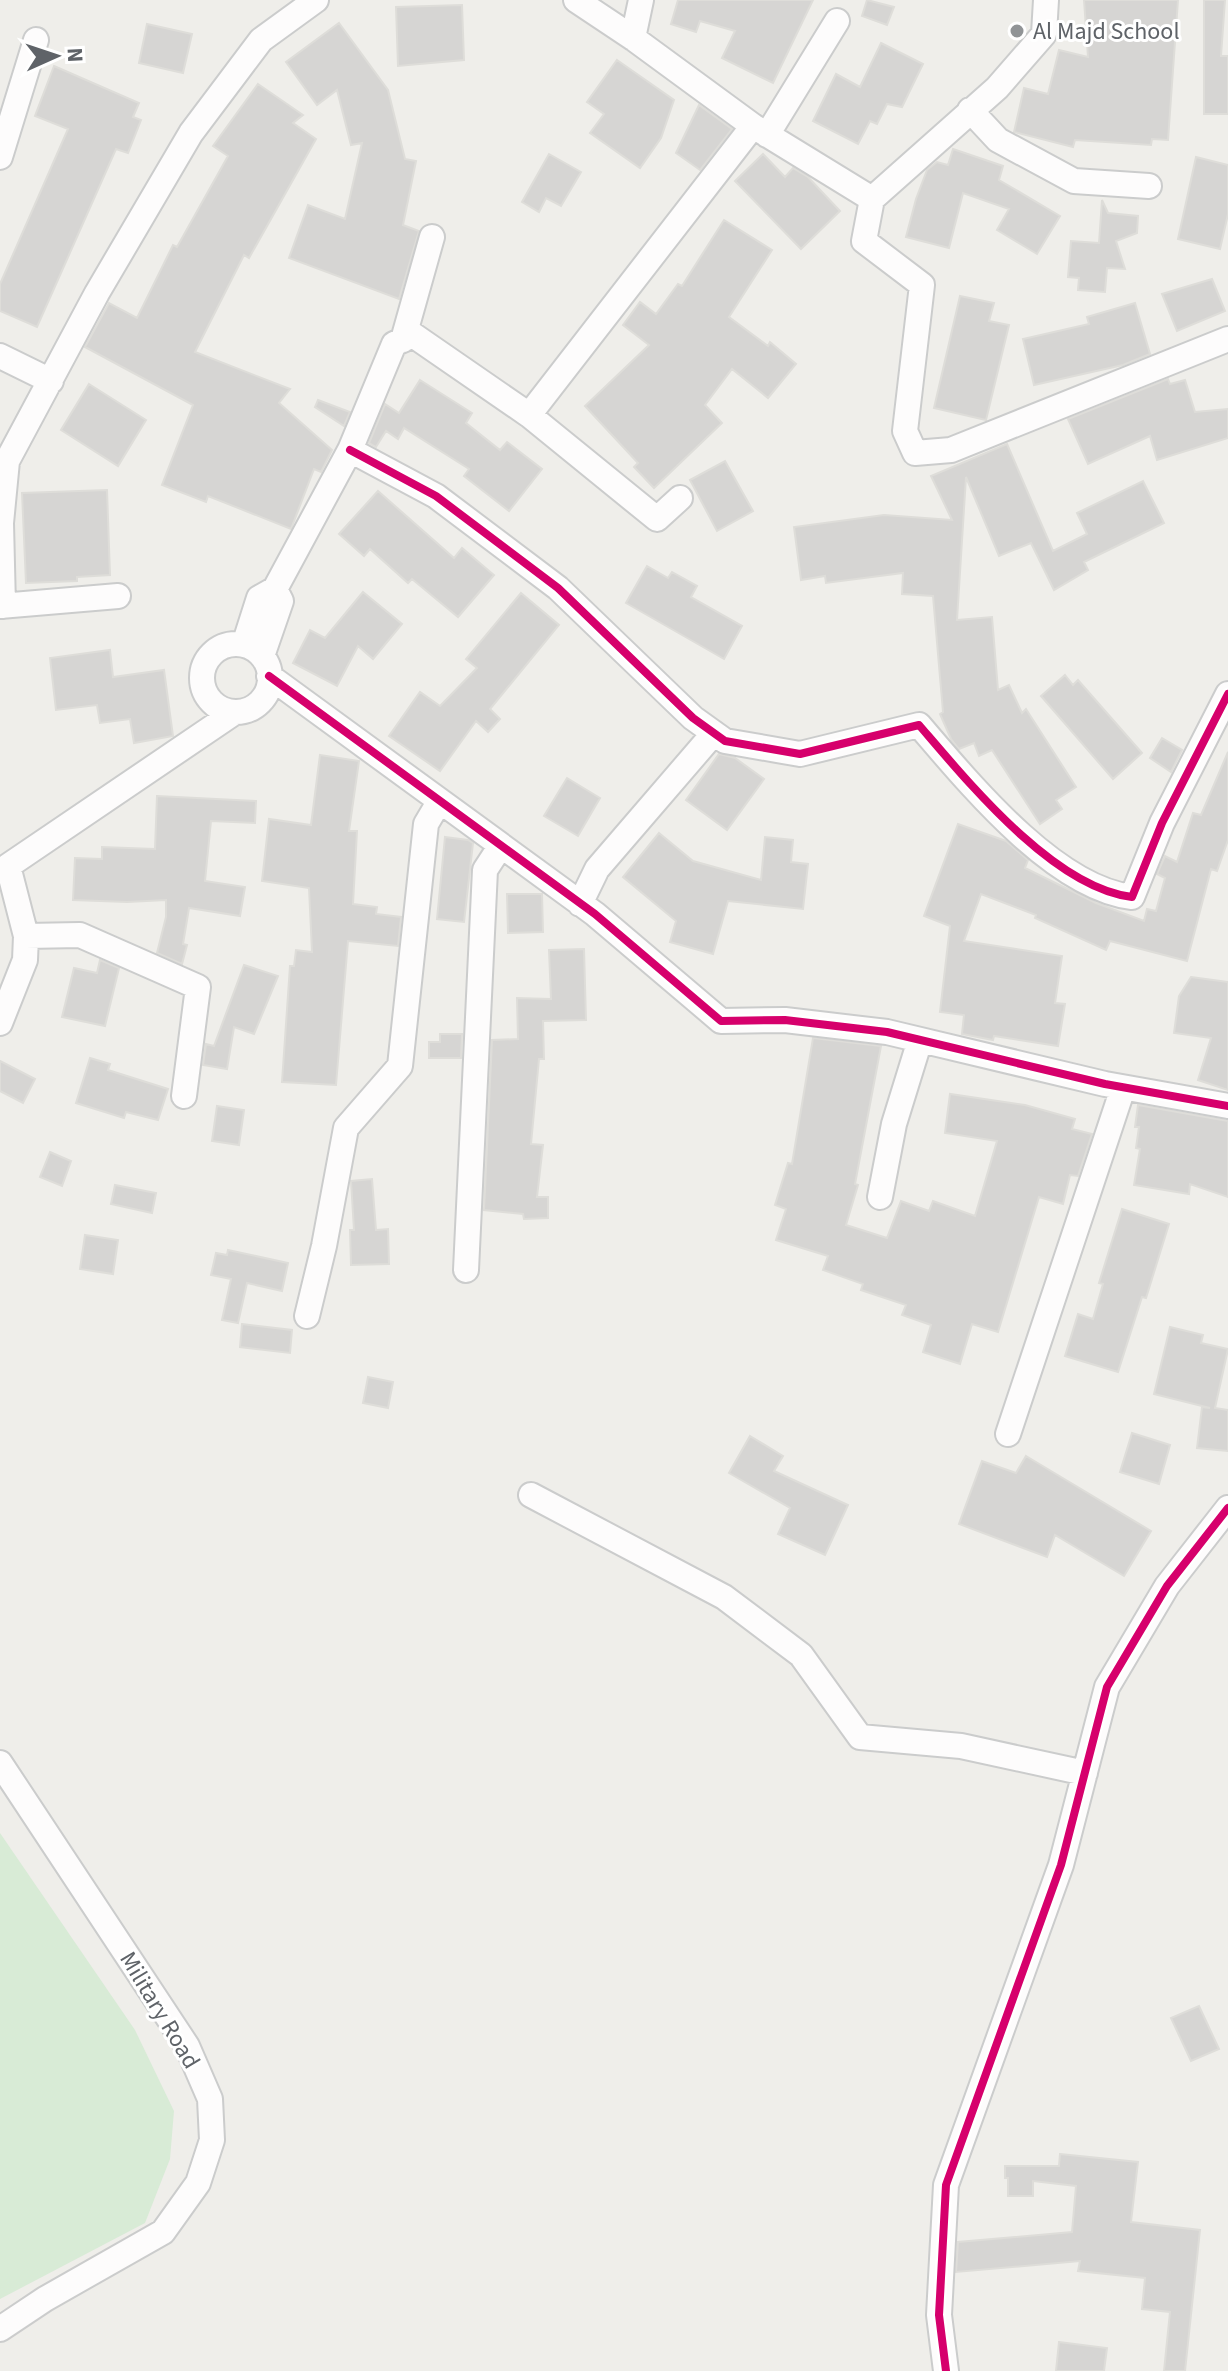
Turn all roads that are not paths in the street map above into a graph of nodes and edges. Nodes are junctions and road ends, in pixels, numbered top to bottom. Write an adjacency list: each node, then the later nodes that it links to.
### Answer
1 (316, 0): 17 (street)
2 (576, 0): 6 (street)
3 (641, 0): 6 (street)
4 (1046, 0): 8 (street)
5 (837, 21): 9 (street)
6 (633, 38): 9 (street)
7 (36, 40): 10 (street)
8 (970, 110): 11 (street); 12 (street)
9 (760, 130): 12 (street); 18 (street)
10 (0, 157)
11 (1149, 186)
12 (872, 199): 14 (street)
13 (432, 237): 15 (street)
14 (1228, 339)
15 (403, 340): 18 (street); 19 (street)
16 (0, 356): 17 (street)
17 (51, 381): 20 (street)
18 (529, 415): 21 (street)
19 (350, 450): 24 (street); 28 (street)
20 (3, 459): 23 (street)
21 (680, 498)
22 (118, 596): 23 (street)
23 (2, 606)
24 (258, 659): 26 (street); 26 (street); 27 (street)
25 (1228, 694): 28 (street)
26 (246, 709): 27 (street); 32 (street)
27 (335, 722): 29 (street)
28 (714, 733): 31 (street)
29 (439, 802): 30 (street); 40 (street)
30 (500, 847): 31 (street); 39 (street)
31 (580, 904): 34 (street)
32 (26, 936): 33 (street); 36 (street)
33 (0, 1023)
34 (920, 1040): 35 (street); 38 (street)
35 (1123, 1088): 37 (street); 41 (street)
36 (184, 1096)
37 (1228, 1106)
38 (880, 1197)
39 (466, 1270)
40 (307, 1316)
41 (1008, 1434)
42 (531, 1495): 45 (street)
43 (1228, 1508): 45 (street)
44 (0, 1763): 46 (street, Military Road)
45 (1085, 1773): 47 (street)
46 (0, 2329)
47 (946, 2371)

